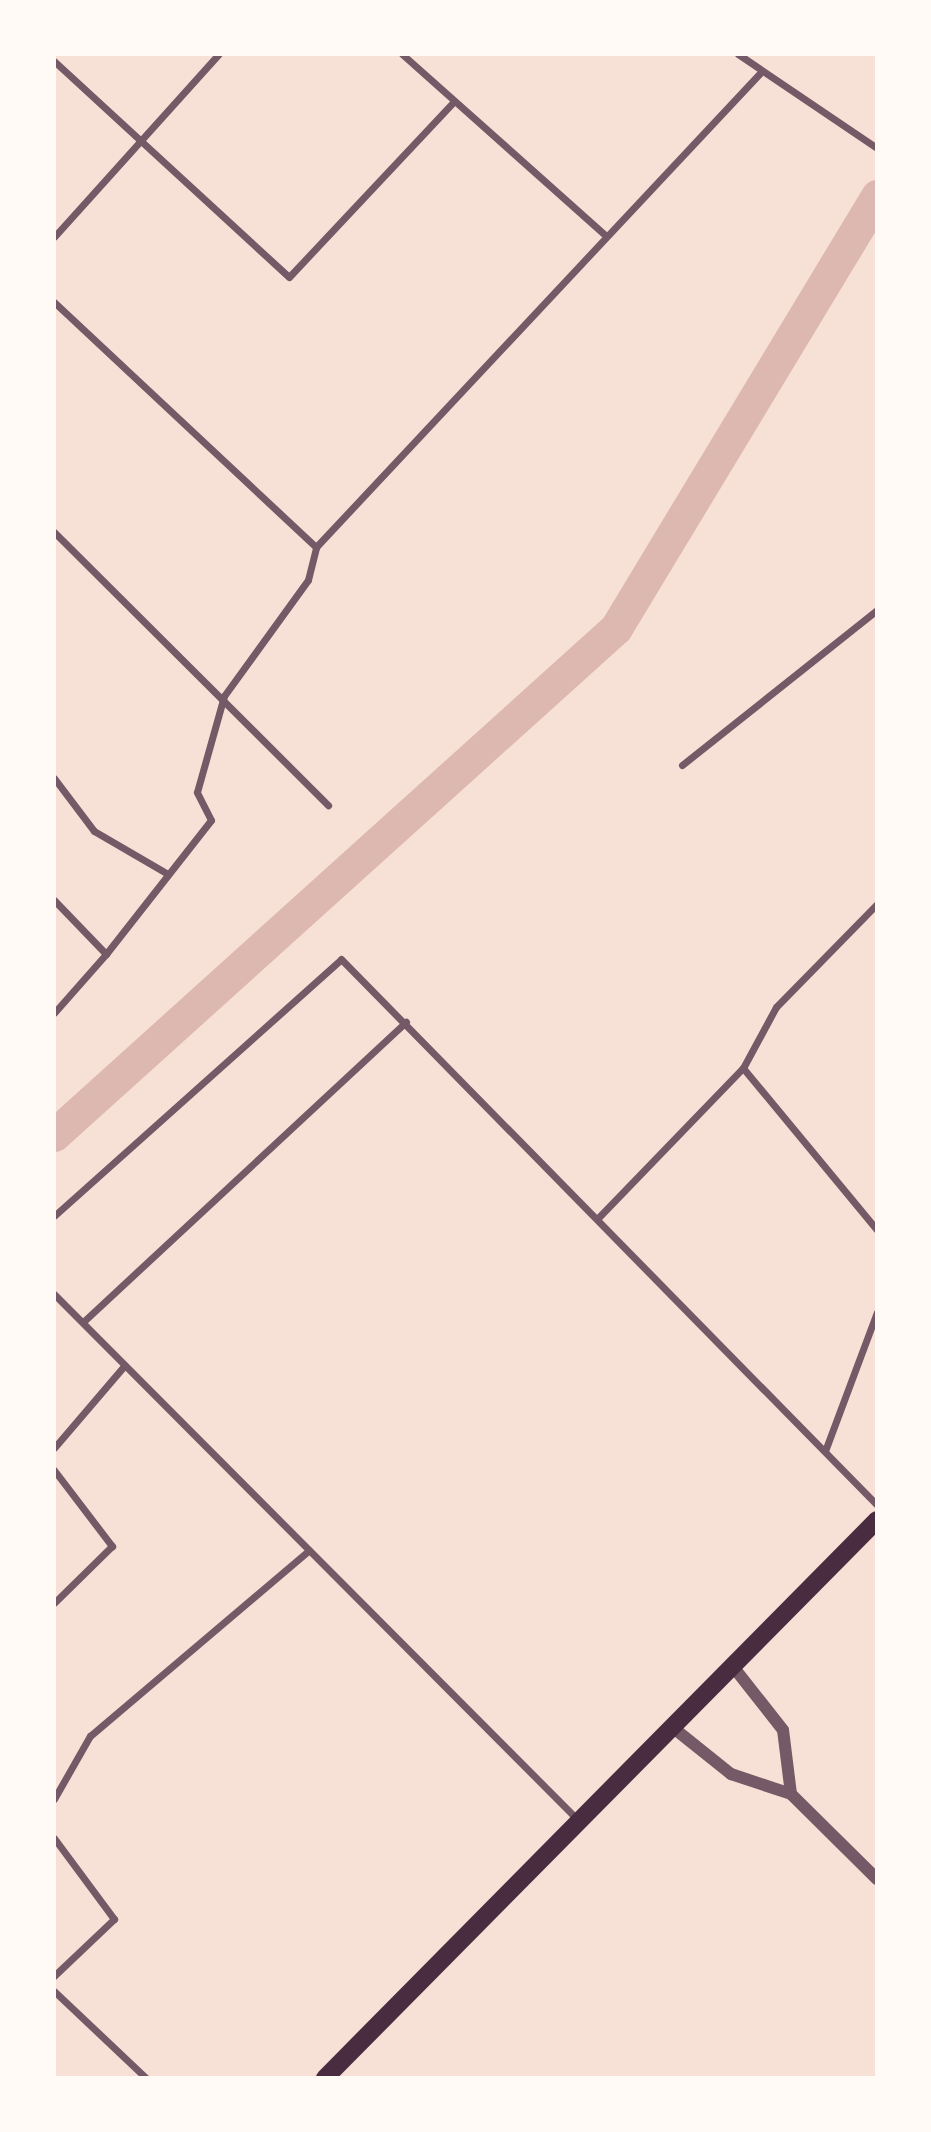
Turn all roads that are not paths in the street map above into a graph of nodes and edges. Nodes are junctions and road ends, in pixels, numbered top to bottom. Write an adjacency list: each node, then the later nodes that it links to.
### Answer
1 (219, 54): 7 (street)
2 (402, 54): 6 (street)
3 (738, 54): 5 (street)
4 (54, 61): 7 (street)
5 (761, 72): 8 (street); 9 (street)
6 (454, 100): 7 (street); 9 (street)
7 (141, 141): 10 (street)
8 (877, 148)
9 (604, 234): 13 (street)
10 (54, 237)
11 (54, 302): 13 (street)
12 (54, 532): 15 (street)
13 (316, 547): 15 (street)
14 (877, 610): 16 (street)
15 (225, 696): 18 (street); 19 (street)
16 (681, 765)
17 (54, 778): 19 (street)
18 (328, 805)
19 (168, 874): 22 (street)
20 (54, 900): 22 (street)
21 (877, 904): 25 (street)
22 (106, 954): 23 (street)
23 (54, 1013)
24 (406, 1022): 26 (street); 27 (street); 31 (street)
25 (743, 1068): 27 (street); 28 (street)
26 (54, 1216)
27 (598, 1218): 34 (street)
28 (877, 1230)
29 (54, 1294): 31 (street)
30 (877, 1311): 34 (street)
31 (83, 1322): 32 (street)
32 (125, 1366): 33 (street); 38 (street)
33 (54, 1448)
34 (825, 1451): 36 (street)
35 (54, 1470): 39 (street)
36 (877, 1504)
37 (877, 1520): 40 (main road)
38 (309, 1550): 43 (street); 44 (street)
39 (54, 1603)
40 (731, 1664): 41 (main road); 42 (street)
41 (671, 1726): 42 (street); 44 (main road)
42 (791, 1794): 46 (street)
43 (54, 1799)
44 (578, 1819): 49 (main road)
45 (54, 1838): 47 (street)
46 (877, 1878)
47 (54, 1976)
48 (54, 1991): 50 (street)
49 (335, 2075)
50 (146, 2078)

